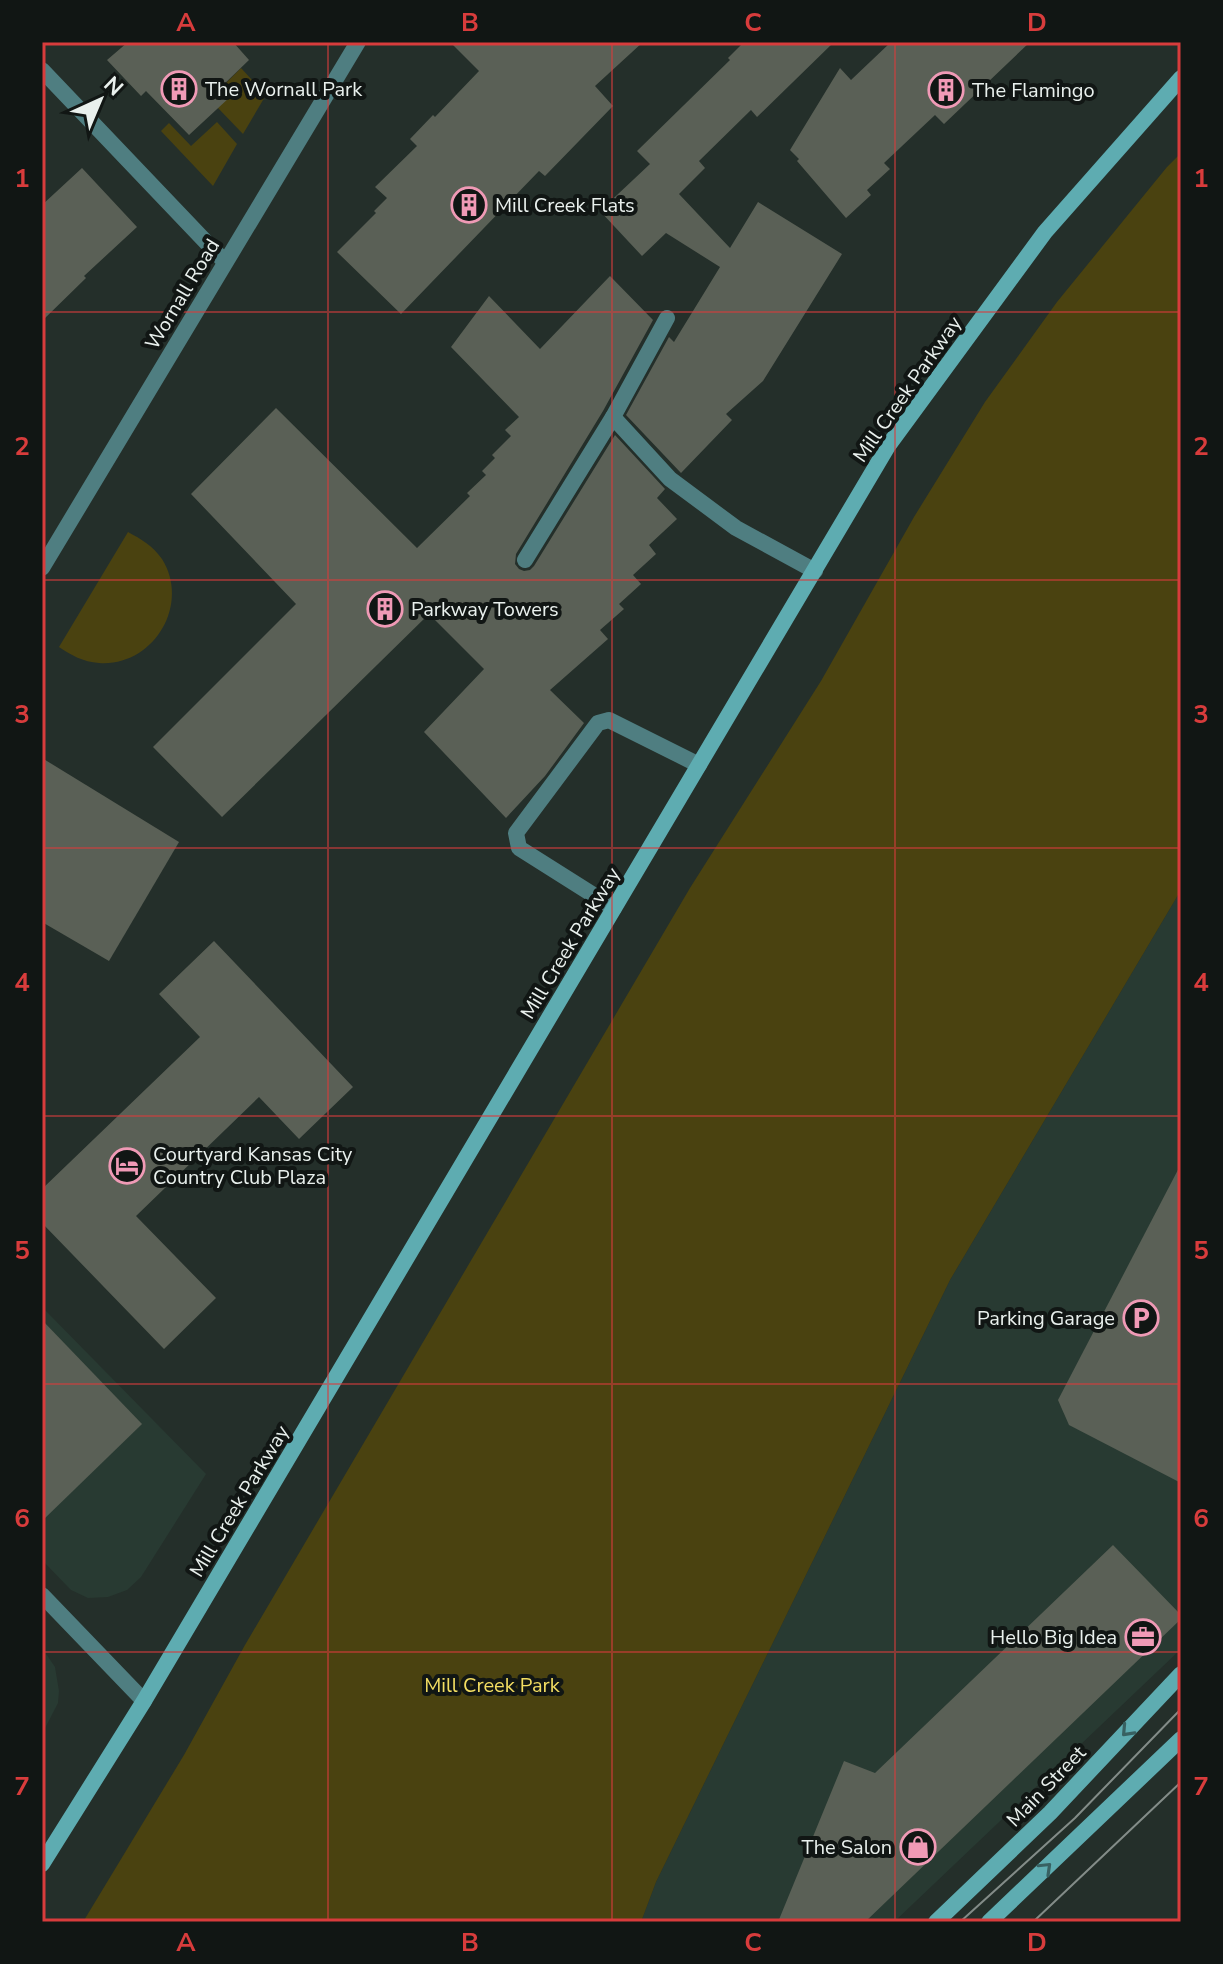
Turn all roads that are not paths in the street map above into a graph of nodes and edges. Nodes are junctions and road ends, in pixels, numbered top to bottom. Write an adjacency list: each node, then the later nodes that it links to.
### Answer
1 (358, 42): 4 (street, Wornall Road)
2 (42, 70): 4 (street)
3 (1181, 78): 9 (main road, Mill Creek Parkway)
4 (225, 262): 8 (street, Wornall Road)
5 (667, 318): 6 (street)
6 (613, 417): 7 (street); 9 (street)
7 (525, 560)
8 (42, 568)
9 (815, 571): 10 (main road, Mill Creek Parkway)
10 (699, 765): 11 (main road, Mill Creek Parkway); 11 (street)
11 (614, 908): 14 (main road, Mill Creek Parkway)
12 (42, 1595): 14 (street)
13 (1181, 1674): 17 (main road, Main Street, one-way to 17)
14 (144, 1701): 16 (main road, Mill Creek Parkway)
15 (1181, 1739): 18 (main road, one-way to 15)
16 (44, 1859)
17 (936, 1922)
18 (989, 1922)

